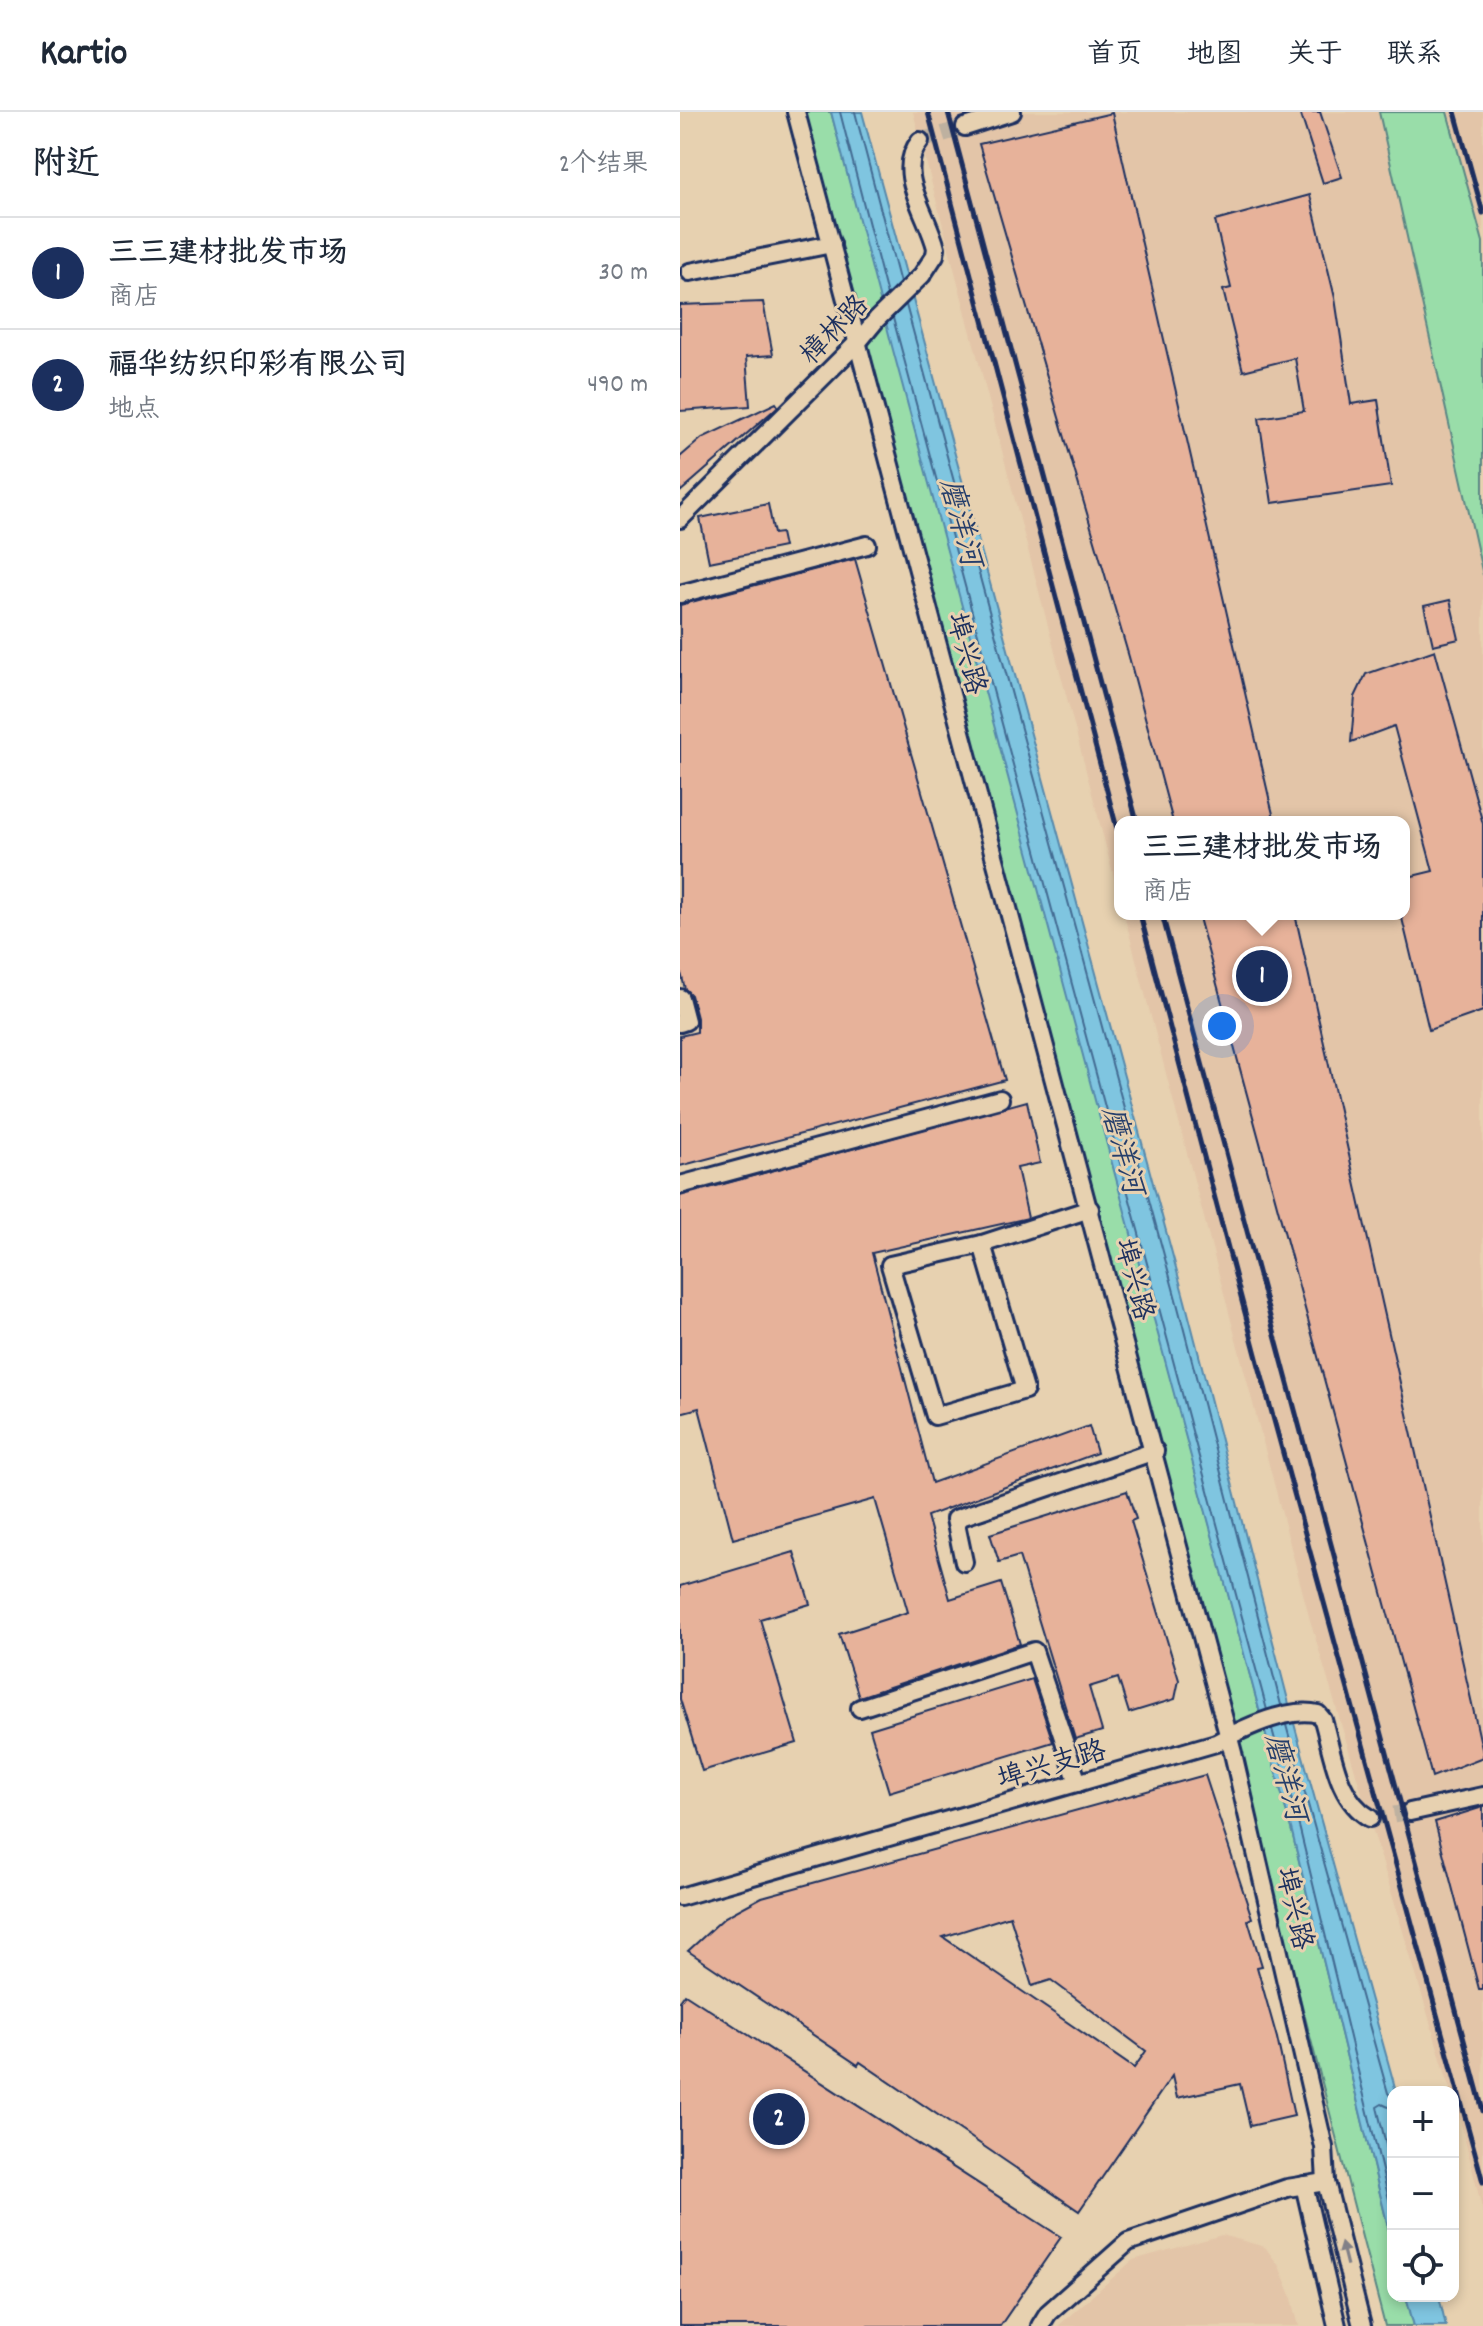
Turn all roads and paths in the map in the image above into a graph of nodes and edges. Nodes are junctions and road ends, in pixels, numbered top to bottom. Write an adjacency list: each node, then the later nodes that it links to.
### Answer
1 (796, 112): 5 (street, 埠兴路)
2 (1012, 112): 3 (street)
3 (965, 127)
4 (920, 141): 7 (street, 樟林路)
5 (832, 244): 6 (street); 7 (street, 埠兴路)
6 (690, 272)
7 (858, 342): 8 (street, 樟林路); 15 (street, 埠兴路)
8 (680, 519)
9 (867, 545): 10 (street)
10 (680, 594)
11 (680, 998): 12 (street)
12 (680, 1023)
13 (1000, 1099): 14 (street)
14 (680, 1185)
15 (1090, 1209): 16 (street); 17 (street, 埠兴路)
16 (982, 1244): 16 (street)
17 (1155, 1451): 18 (street); 20 (street, 埠兴路)
18 (964, 1562)
19 (860, 1708): 21 (street)
20 (1229, 1736): 21 (street, 埠兴支路); 24 (street, 埠兴支路); 26 (street, 埠兴路)
21 (1078, 1783): 25 (street, 埠兴支路)
22 (1483, 1796): 23 (street)
23 (1410, 1812)
24 (1370, 1818)
25 (680, 1897)
26 (1326, 2182): 27 (street); 30 (street, 埠兴路, one-way to 26)
27 (1304, 2185): 28 (street); 29 (street)
28 (1040, 2326)
29 (1337, 2326)
30 (1362, 2326)

